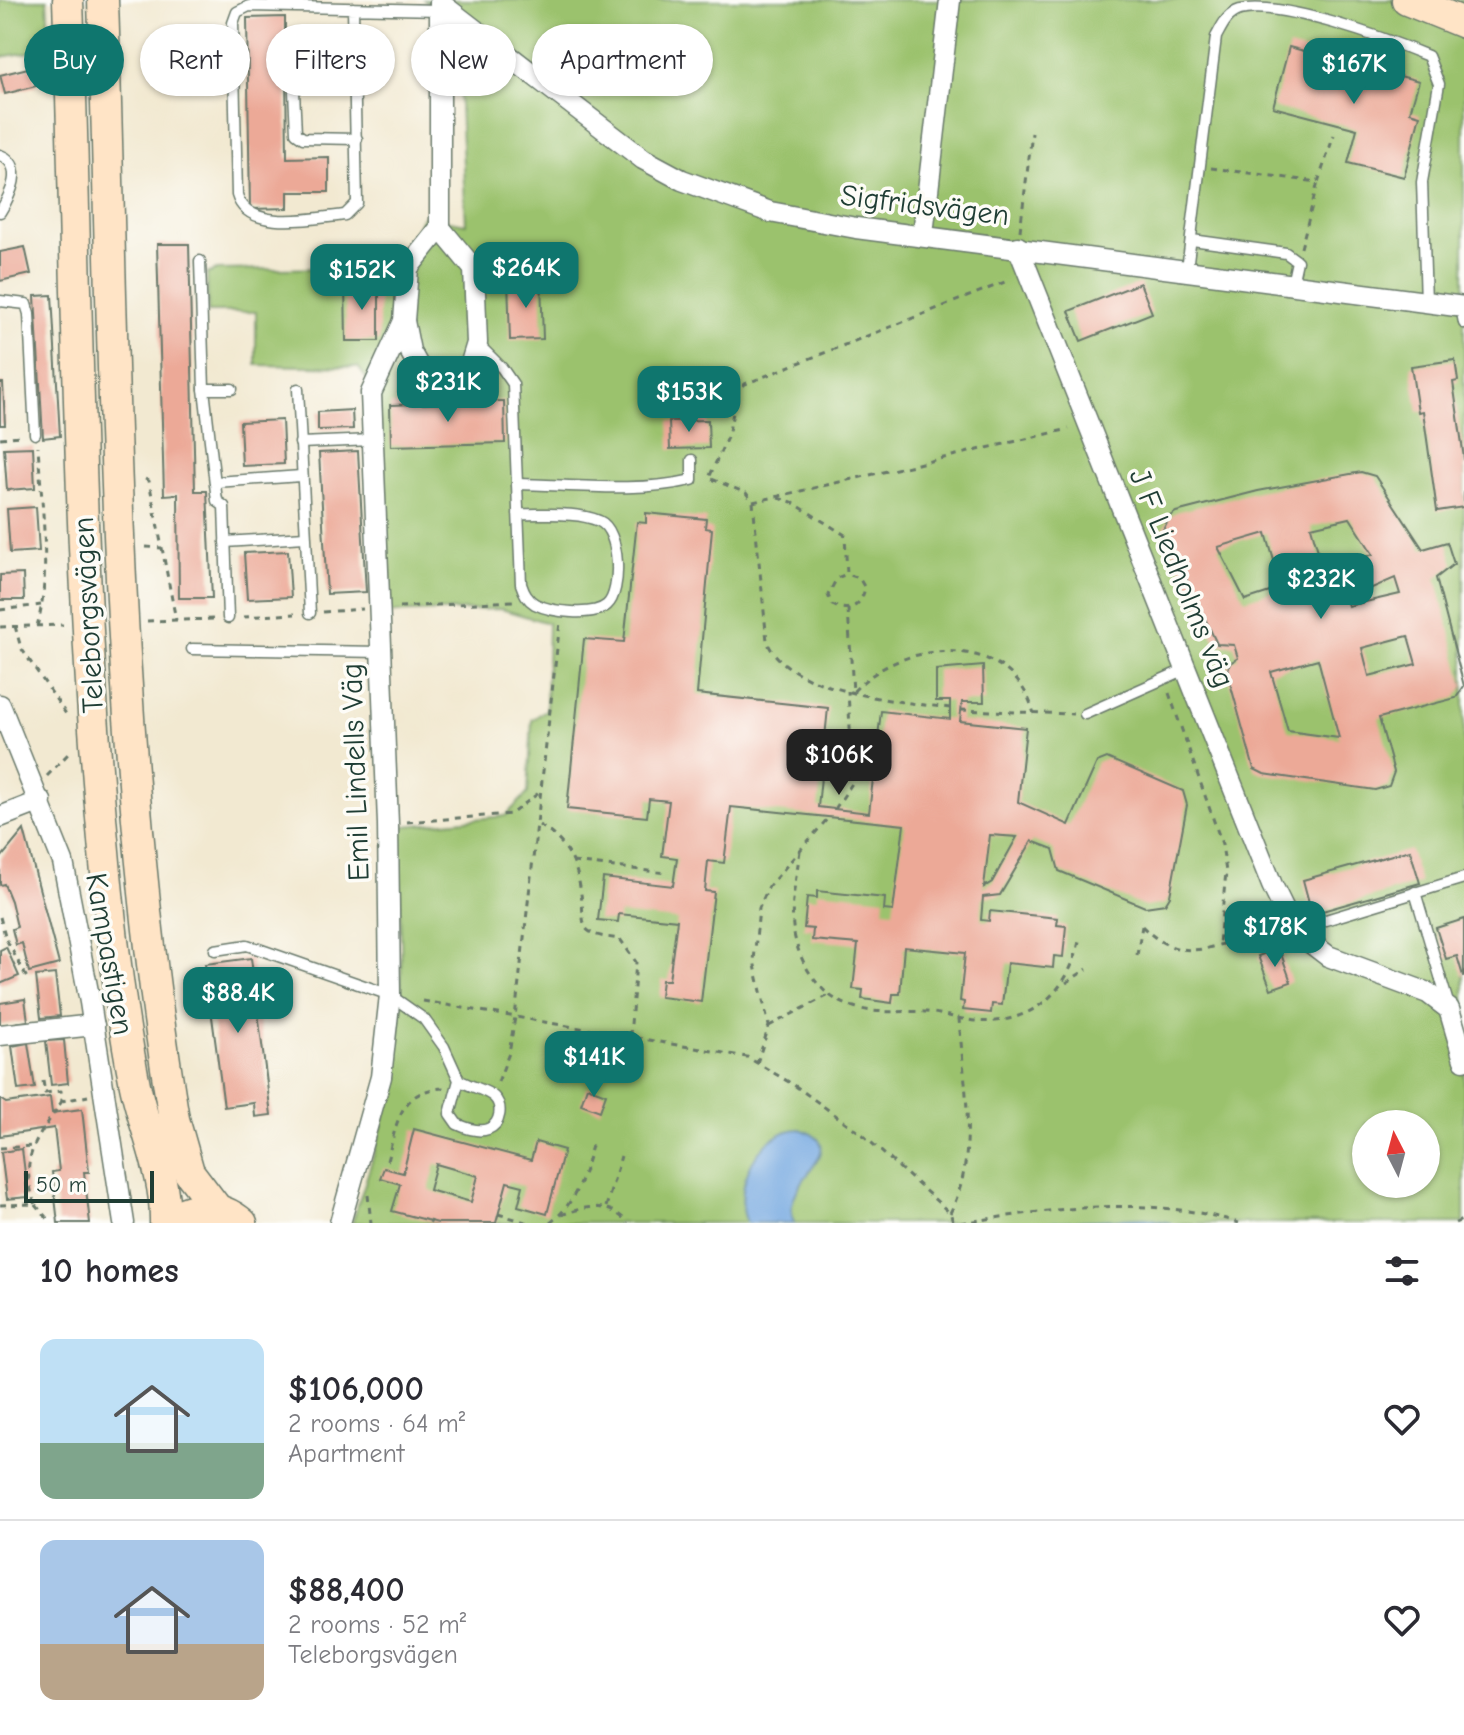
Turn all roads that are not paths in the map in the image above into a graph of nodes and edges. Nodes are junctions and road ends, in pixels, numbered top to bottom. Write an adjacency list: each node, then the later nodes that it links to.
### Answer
1 (68, 0): 60 (main road, Teleborgsvägen)
2 (103, 0): 58 (main road, Teleborgsvägen)
3 (950, 0): 15 (street)
4 (1407, 0): 7 (main road)
5 (449, 7): 6 (lane); 14 (street); 15 (street, Sigfridsvägen)
6 (353, 8): 8 (lane); 11 (lane)
7 (1464, 23)
8 (354, 24)
9 (294, 96): 11 (lane)
10 (356, 96): 11 (lane)
11 (357, 139)
12 (0, 155): 13 (lane)
13 (0, 212)
14 (440, 228): 24 (street, Emil Lindells Väg); 25 (street, Emil Lindells Väg)
15 (923, 234): 17 (street, Sigfridsvägen)
16 (1192, 240): 19 (lane); 20 (lane); 22 (lane)
17 (1018, 247): 19 (street, Sigfridsvägen); 43 (street, J F Liedholms väg)
18 (200, 261): 26 (lane)
19 (1187, 269): 20 (street, Sigfridsvägen)
20 (1292, 284): 22 (street, Sigfridsvägen)
21 (0, 301): 29 (lane)
22 (1426, 302): 23 (street, Sigfridsvägen)
23 (1463, 312)
24 (404, 321): 25 (street, Emil Lindells Väg); 30 (street, Emil Lindells Väg)
25 (477, 343): 35 (lane)
26 (204, 389): 27 (lane); 34 (lane)
27 (232, 389)
28 (298, 389): 31 (lane)
29 (35, 434)
30 (373, 440): 31 (lane); 42 (street, Emil Lindells Väg)
31 (300, 443): 33 (lane)
32 (692, 460): 35 (lane)
33 (301, 476): 34 (lane); 37 (lane)
34 (216, 482): 38 (lane)
35 (517, 484): 36 (lane)
36 (518, 514): 36 (lane)
37 (305, 537): 38 (lane); 39 (lane)
38 (225, 542): 40 (lane)
39 (310, 613)
40 (228, 618)
41 (192, 649): 42 (lane, Emil Lindells Väg)
42 (381, 652): 52 (street, Emil Lindells Väg)
43 (1186, 669): 45 (lane); 50 (street, J F Liedholms väg)
44 (0, 705): 46 (street, Kampastigen)
45 (1085, 714)
46 (38, 794): 47 (street); 54 (street, Kampastigen)
47 (0, 817)
48 (1464, 878): 49 (lane)
49 (1415, 892): 50 (lane); 53 (lane)
50 (1291, 924): 53 (street)
51 (215, 950): 52 (lane)
52 (390, 995): 57 (lane); 61 (street, Emil Lindells Väg)
53 (1449, 1009): 56 (street)
54 (94, 1025): 55 (street); 59 (street, Kampastigen)
55 (0, 1035)
56 (1464, 1060)
57 (457, 1085): 57 (lane)
58 (230, 1216): 60 (main road)
59 (124, 1223)
60 (167, 1223)
61 (340, 1223)

